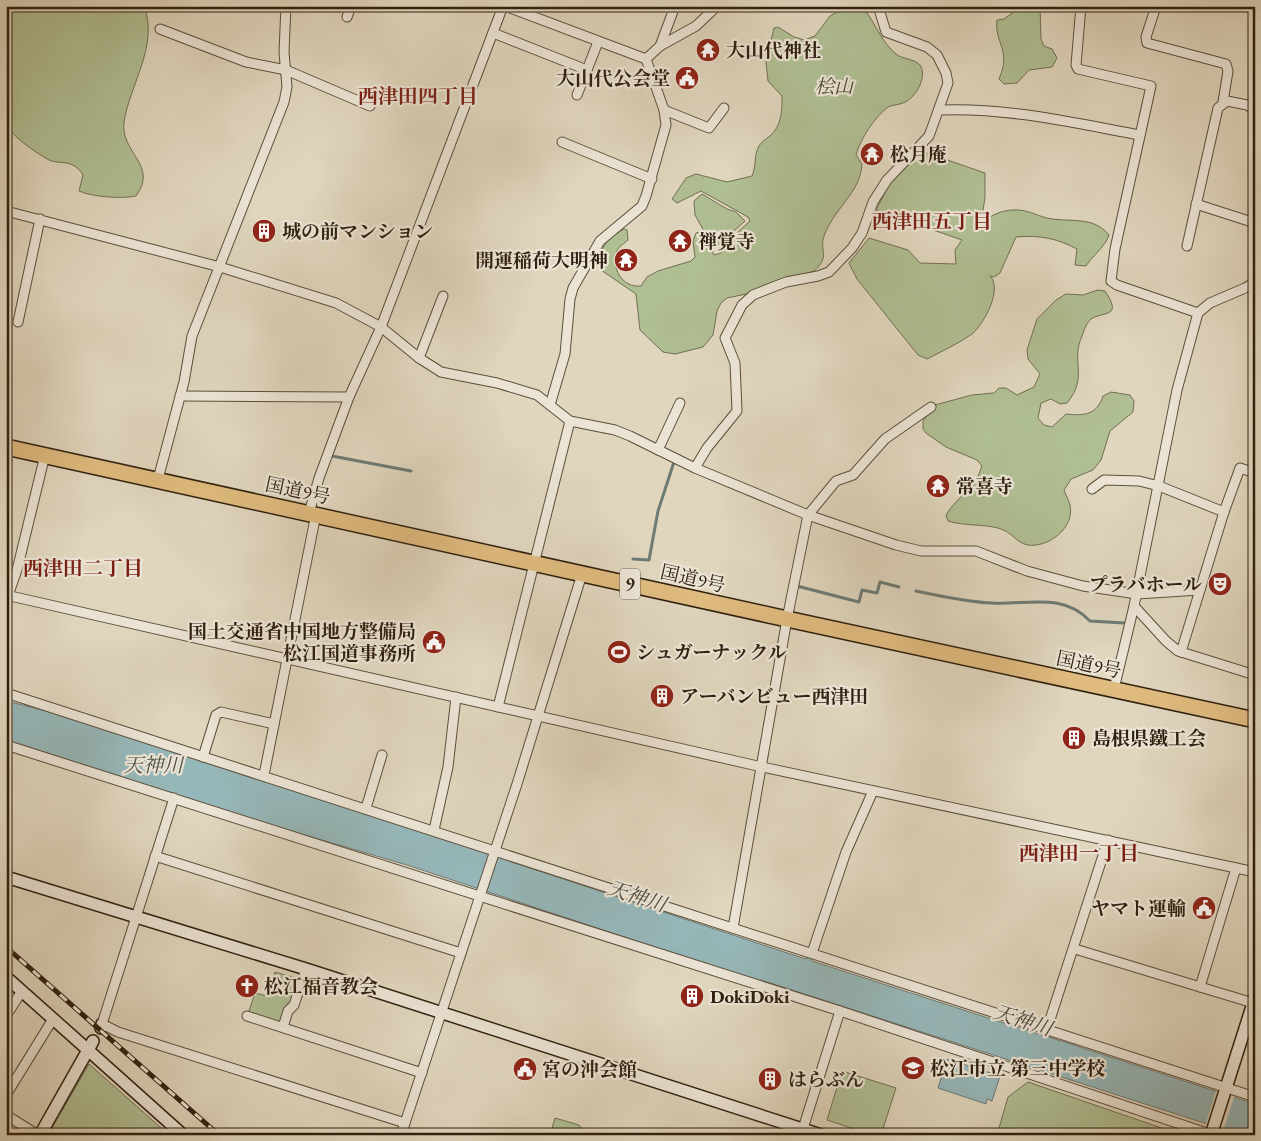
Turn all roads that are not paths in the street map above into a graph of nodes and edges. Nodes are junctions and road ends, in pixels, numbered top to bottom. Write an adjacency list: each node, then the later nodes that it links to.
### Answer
1 (286, 6): 15 (street)
2 (351, 6): 9 (street)
3 (675, 6): 13 (street)
4 (717, 6): 13 (street)
5 (878, 6): 22 (street)
6 (1081, 6): 24 (street)
7 (1156, 6): 18 (street)
8 (502, 7): 11 (street); 12 (street)
9 (347, 17)
10 (160, 29): 15 (street)
11 (493, 32): 16 (street); 37 (street)
12 (598, 42): 14 (street); 16 (street)
13 (660, 46): 14 (street)
14 (646, 60): 21 (street)
15 (286, 70): 19 (street); 32 (street)
16 (587, 70): 17 (street)
17 (577, 95)
18 (1223, 102): 23 (street); 27 (street)
19 (370, 106)
20 (724, 108): 21 (street)
21 (664, 110): 26 (street)
22 (939, 110): 24 (street); 48 (street)
23 (1255, 110)
24 (1140, 135): 35 (street)
25 (562, 142): 26 (street)
26 (652, 179): 42 (street)
27 (1196, 204): 30 (street); 31 (street)
28 (6, 212): 29 (street)
29 (40, 219): 32 (street); 36 (street)
30 (1255, 223)
31 (1187, 246)
32 (220, 267): 37 (street); 39 (street)
33 (1254, 282): 35 (street)
34 (443, 296): 38 (street)
35 (1198, 313): 51 (street)
36 (18, 322)
37 (381, 326): 38 (street); 40 (street)
38 (419, 358): 42 (street)
39 (180, 396): 40 (street); 50 (street)
40 (349, 397): 54 (street)
41 (680, 403): 46 (street)
42 (550, 405): 44 (street)
43 (931, 407): 55 (street)
44 (570, 421): 46 (street); 56 (street)
45 (6, 446): 47 (highway, 国道9号 / 9)
46 (658, 450): 48 (street)
47 (45, 455): 50 (highway, 国道9号 / 9); 60 (street)
48 (695, 468): 55 (street)
49 (1255, 473): 53 (street)
50 (158, 479): 54 (highway, 国道9号 / 9)
51 (1159, 486): 52 (street); 53 (street); 59 (street)
52 (1092, 489)
53 (1224, 512): 58 (street)
54 (313, 514): 56 (highway, 国道9号 / 9); 64 (street)
55 (808, 515): 59 (street); 62 (street)
56 (535, 563): 57 (highway, 国道9号 / 9); 69 (street)
57 (582, 574): 62 (highway, 国道9号 / 9); 70 (street)
58 (1200, 590): 59 (street); 63 (street)
59 (1137, 594): 61 (street)
60 (7, 598): 64 (street)
61 (1134, 606): 63 (street); 66 (street)
62 (787, 619): 66 (highway, 国道9号 / 9); 76 (street)
63 (1180, 652): 65 (street)
64 (288, 658): 68 (street); 72 (street)
65 (1255, 675)
66 (1114, 689): 71 (highway, 国道9号 / 9)
67 (6, 693): 75 (street)
68 (456, 697): 69 (street); 81 (street)
69 (498, 707): 70 (street)
70 (537, 716): 76 (street); 83 (street)
71 (1255, 720)
72 (274, 724): 75 (street); 77 (street)
73 (6, 745): 79 (street)
74 (382, 755): 80 (street)
75 (203, 757): 77 (street)
76 (762, 767): 78 (street); 90 (street)
77 (264, 775): 80 (street)
78 (873, 790): 82 (street); 93 (street)
79 (174, 798): 84 (street); 88 (street)
80 (366, 808): 81 (street)
81 (434, 830): 83 (street)
82 (1108, 840): 85 (street); 91 (street)
83 (494, 852): 88 (street); 90 (street)
84 (155, 856): 89 (street); 92 (street)
85 (1236, 868): 86 (street); 96 (street)
86 (1255, 872)
87 (6, 877): 89 (street)
88 (480, 896): 92 (street); 99 (street)
89 (137, 916): 94 (street); 112 (street)
90 (733, 928): 93 (street)
91 (1075, 948): 96 (street); 105 (street)
92 (461, 953): 100 (street)
93 (812, 953): 105 (street)
94 (306, 969): 100 (street); 104 (street)
95 (6, 977): 97 (street)
96 (1200, 987): 98 (street)
97 (22, 991): 101 (street); 103 (street)
98 (1253, 1006): 108 (street)
99 (840, 1011): 113 (street); 114 (street)
100 (442, 1012): 107 (street); 113 (street)
101 (6, 1016)
102 (248, 1016): 104 (street)
103 (53, 1019): 106 (street); 109 (street)
104 (283, 1027): 107 (street)
105 (1047, 1029): 108 (street)
106 (90, 1045): 115 (street); 116 (street)
107 (422, 1073): 112 (street)
108 (1226, 1088): 110 (street); 114 (street)
109 (6, 1096)
110 (1255, 1097)
111 (6, 1115): 115 (street)
112 (405, 1123): 117 (street)
113 (802, 1132): 118 (street)
114 (1212, 1133)
115 (39, 1135)
116 (183, 1135)
117 (401, 1135)
118 (821, 1135)

